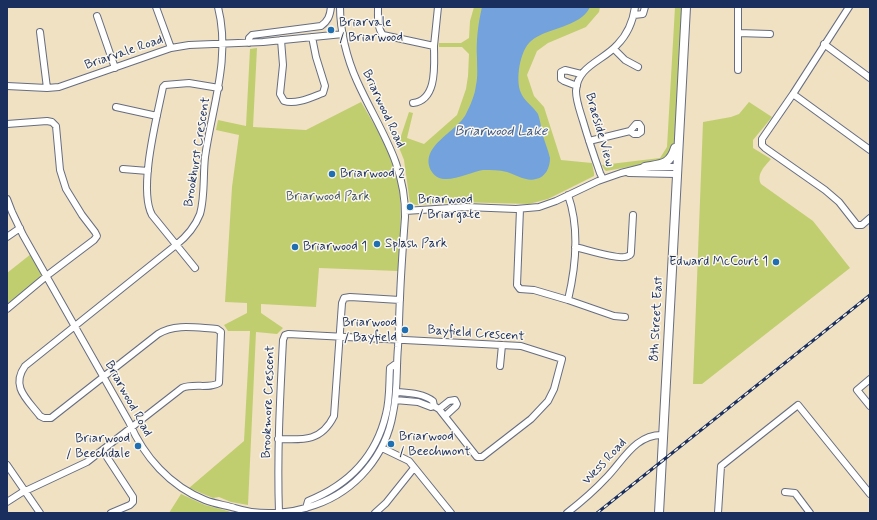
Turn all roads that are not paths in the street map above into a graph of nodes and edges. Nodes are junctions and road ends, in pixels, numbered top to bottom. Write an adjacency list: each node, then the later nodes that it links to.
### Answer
1 (156, 7): 24 (street)
2 (218, 7): 20 (street, Brookhurst Crescent)
3 (331, 7): 21 (street)
4 (340, 7): 16 (street, Briarwood Road)
5 (378, 7): 23 (street)
6 (438, 7): 23 (street)
7 (635, 7): 12 (street)
8 (645, 7): 12 (street)
9 (686, 7): 40 (main road, 8th Street East)
10 (738, 7): 15 (street)
11 (849, 7): 22 (street)
12 (634, 14): 25 (street)
13 (97, 16): 26 (street)
14 (40, 32): 33 (street)
15 (738, 33): 17 (street); 28 (street)
16 (343, 34): 18 (street, Briarvale Road); 53 (street, Briarwood Road)
17 (770, 34)
18 (312, 37): 19 (street, Briarvale Road); 19 (street)
19 (281, 40): 21 (street, Briarvale Road)
20 (222, 43): 21 (street, Briarvale Road); 24 (street, Briarvale Road); 34 (street, Brookhurst Crescent)
21 (249, 43)
22 (824, 44): 30 (street); 35 (street)
23 (434, 46): 36 (street)
24 (171, 48): 26 (street, Briarvale Road)
25 (614, 49): 27 (street); 29 (street)
26 (115, 68): 33 (street, Briarvale Road)
27 (638, 68)
28 (738, 70)
29 (581, 74): 32 (street, Braeside View); 32 (street, Braeside View)
30 (870, 78)
31 (7, 86): 33 (street, Briarvale Road)
32 (577, 86): 42 (street, Braeside View)
33 (47, 88)
34 (219, 88): 38 (street); 58 (street, Brookhurst Crescent)
35 (793, 94): 43 (street); 55 (street)
36 (413, 103)
37 (116, 107): 38 (street)
38 (157, 116): 46 (street)
39 (7, 124): 61 (street)
40 (679, 127): 44 (main road); 47 (main road, 8th Street East)
41 (630, 131): 42 (street)
42 (589, 141): 49 (street, Braeside View)
43 (870, 150)
44 (646, 167): 47 (street); 48 (street)
45 (123, 169): 46 (street)
46 (148, 171): 58 (street)
47 (676, 171): 48 (street); 80 (main road, 8th Street East)
48 (621, 173): 49 (street)
49 (603, 179): 50 (street)
50 (568, 195): 52 (street); 59 (street)
51 (7, 199): 56 (street, Briarwood Road)
52 (520, 209): 53 (street); 63 (street)
53 (405, 211): 62 (street, Briarwood Road)
54 (633, 215): 59 (street)
55 (870, 218)
56 (20, 228): 57 (street); 61 (street, Briarwood Road)
57 (7, 237)
58 (176, 245): 60 (street); 66 (street, Brookhurst Crescent)
59 (575, 247): 63 (street)
60 (196, 268)
61 (46, 277): 64 (street); 66 (street, Briarwood Road)
62 (400, 300): 67 (street); 68 (street, Briarwood Road)
63 (568, 300): 65 (street)
64 (7, 309)
65 (625, 317)
66 (75, 326): 72 (street, Briarwood Road); 72 (street, Brookhurst Crescent)
67 (339, 336): 68 (street, Brookmore Crescent); 81 (street); 81 (street, Brookmore Crescent)
68 (399, 340): 69 (street, Bayfield Crescent); 70 (street, Briarwood Road)
69 (502, 345): 71 (street); 78 (street, Bayfield Crescent)
70 (397, 364): 74 (street, Briarwood Road); 90 (street, Briarwood Road)
71 (500, 366)
72 (103, 377): 79 (street, Briarwood Road); 79 (street)
73 (870, 379): 76 (street)
74 (396, 392): 75 (street, Briarwood Road); 77 (street, Bayfield Crescent)
75 (395, 400): 77 (street); 82 (street, Briarwood Road)
76 (870, 406)
77 (437, 408): 78 (street, Bayfield Crescent); 78 (street)
78 (445, 416)
79 (132, 428): 83 (street); 91 (street, Briarwood Road)
80 (663, 435): 97 (street, Wess Road); 98 (main road, 8th Street East)
81 (278, 439): 94 (street, Brookmore Crescent)
82 (382, 448): 85 (street); 90 (street, Briarwood Road)
83 (103, 451): 86 (street); 93 (street)
84 (7, 465): 86 (street)
85 (414, 468): 95 (street); 96 (street)
86 (25, 491): 89 (street); 92 (street)
87 (785, 492): 100 (street)
88 (870, 494): 99 (street)
89 (7, 502)
90 (306, 508): 94 (street, Briarwood Road)
91 (238, 511): 94 (street, Briarwood Road)
92 (40, 513)
93 (111, 513)
94 (279, 513)
95 (377, 513)
96 (451, 513)
97 (567, 513)
98 (659, 513)
99 (718, 513)
100 (810, 513)

